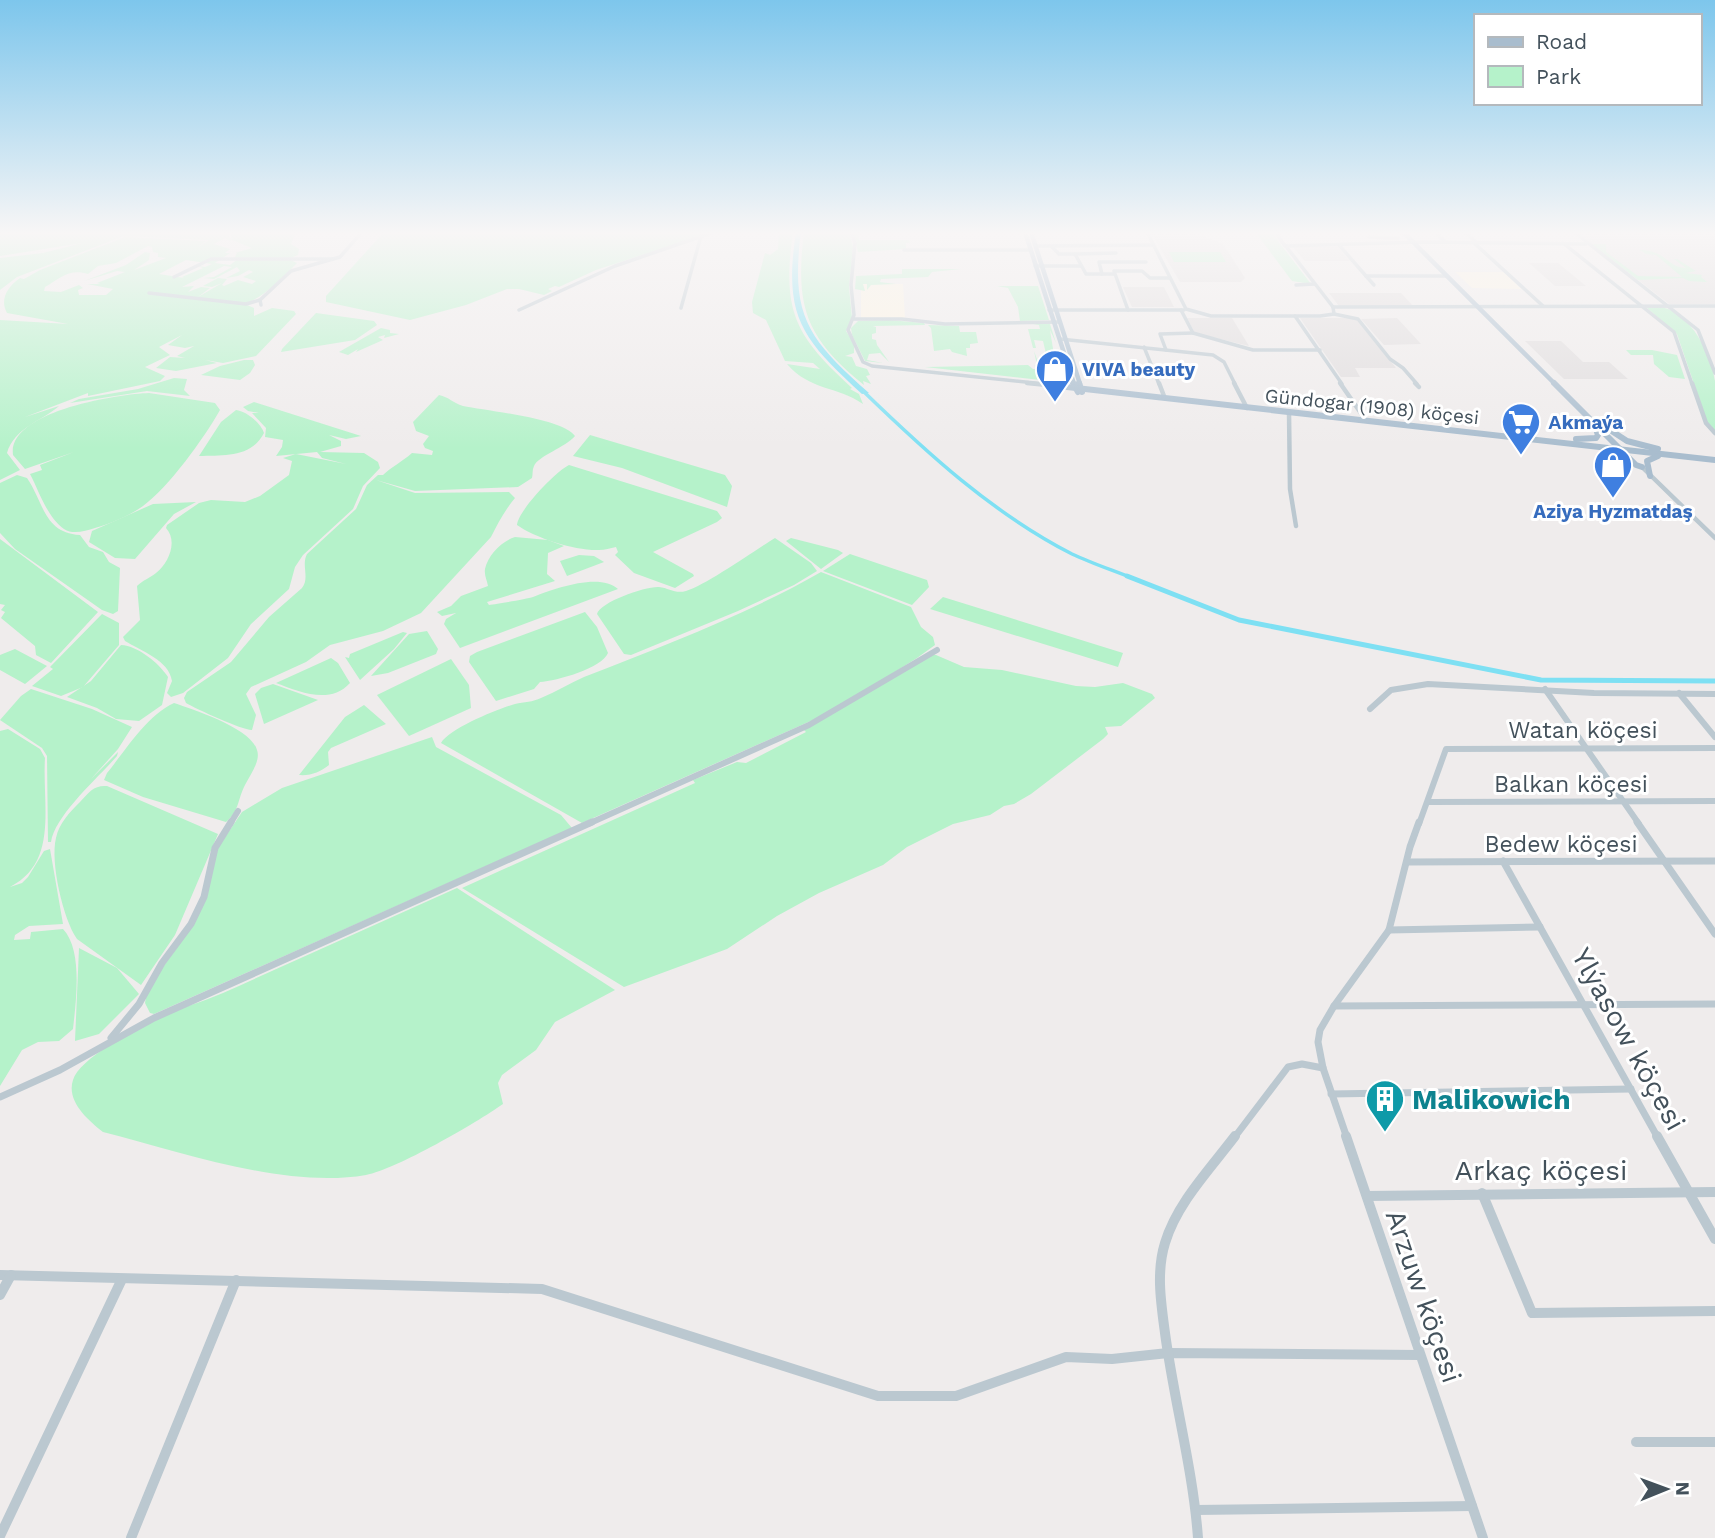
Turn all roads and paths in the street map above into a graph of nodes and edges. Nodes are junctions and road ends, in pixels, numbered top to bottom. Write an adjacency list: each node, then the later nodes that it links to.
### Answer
1 (530, 304): 21 (street)
2 (682, 304): 20 (street)
3 (853, 304): 27 (street)
4 (1050, 304): 22 (main road)
5 (1051, 304): 22 (main road)
6 (1126, 304): 23 (street)
7 (1181, 304): 24 (street)
8 (1330, 304): 18 (street)
9 (1477, 304): 19 (main road)
10 (1478, 304): 19 (main road)
11 (1541, 304): 14 (street)
12 (1640, 304): 15 (street)
13 (1665, 304): 16 (street)
14 (1543, 306): 15 (street); 19 (street)
15 (1643, 306): 16 (street); 43 (street)
16 (1668, 306): 17 (street); 35 (street)
17 (1715, 306)
18 (1333, 307): 19 (street); 25 (street)
19 (1481, 307): 42 (main road)
20 (681, 308)
21 (519, 310)
22 (1053, 310): 23 (street); 28 (main road)
23 (1128, 310): 24 (street)
24 (1184, 310): 26 (street); 29 (street)
25 (1334, 314): 26 (street); 36 (street)
26 (1294, 316): 34 (street)
27 (854, 319): 28 (street); 37 (street, Gündogar (1908) köçesi)
28 (1056, 322): 30 (main road); 31 (main road)
29 (1193, 333): 33 (street); 34 (street)
30 (1059, 339): 31 (street); 37 (main road)
31 (1066, 339): 32 (street); 37 (main road)
32 (1144, 347): 33 (street); 38 (street)
33 (1166, 349): 39 (street)
34 (1320, 350): 41 (street)
35 (1715, 373)
36 (1419, 387)
37 (1076, 388): 38 (main road, Gündogar (1908) köçesi); 39 (main road, Gündogar (1908) köçesi)
38 (1164, 396): 39 (main road, Gündogar (1908) köçesi)
39 (1247, 407): 40 (main road, Gündogar (1908) köçesi); 41 (main road, Gündogar (1908) köçesi)
40 (1289, 412): 41 (main road, Gündogar (1908) köçesi); 50 (street)
41 (1365, 420): 44 (main road, Gündogar (1908) köçesi)
42 (1598, 424): 44 (main road); 45 (main road); 46 (main road)
43 (1715, 433)
44 (1559, 441): 45 (main road, Gündogar (1908) köçesi); 48 (main road)
45 (1622, 448): 46 (main road, Gündogar (1908) köçesi); 48 (main road)
46 (1676, 454): 47 (main road, Gündogar (1908) köçesi); 49 (main road)
47 (1715, 459)
48 (1639, 466): 49 (street)
49 (1650, 476): 51 (street)
50 (1296, 526)
51 (1715, 538)
52 (937, 650): 74 (street)
53 (1545, 690): 54 (street); 56 (street); 58 (street)
54 (1679, 694): 55 (street); 57 (street)
55 (1715, 694)
56 (1370, 709)
57 (1715, 737)
58 (1585, 748): 59 (street, Watan köçesi); 60 (street); 62 (street, Watan köçesi)
59 (1715, 748)
60 (1622, 801): 61 (street, Balkan köçesi); 62 (street, Balkan köçesi); 65 (street)
61 (1715, 801)
62 (1428, 802): 67 (street)
63 (238, 811): 74 (street)
64 (1503, 861): 65 (street, Bedew köçesi); 67 (street, Bedew köçesi); 68 (street, Ylýasow köçesi)
65 (1663, 861): 66 (street, Bedew köçesi); 70 (street)
66 (1715, 861)
67 (1407, 862): 69 (street)
68 (1540, 927): 69 (street); 73 (street, Ylýasow köçesi)
69 (1389, 930): 72 (street, Arzuw köçesi)
70 (1714, 930)
71 (1715, 1004): 73 (street)
72 (1334, 1006): 73 (street); 75 (street, Arzuw köçesi)
73 (1584, 1006): 76 (street, Ylýasow köçesi)
74 (105, 1044): 78 (street)
75 (1323, 1068): 77 (street, Arzuw köçesi); 89 (street)
76 (1631, 1089): 77 (street); 79 (street, Ylýasow köçesi)
77 (1331, 1094): 82 (street, Arzuw köçesi)
78 (0, 1097)
79 (1689, 1192): 80 (street, Arkaç köçesi); 81 (street, Arkaç köçesi); 83 (street, Ylýasow köçesi)
80 (1715, 1192)
81 (1482, 1193): 82 (street, Arkaç köçesi); 88 (street)
82 (1367, 1196): 90 (street, Arzuw köçesi)
83 (1715, 1239)
84 (5, 1275): 85 (street); 87 (street)
85 (122, 1279): 86 (street); 95 (street)
86 (236, 1280): 89 (street); 96 (street)
87 (0, 1295)
88 (1715, 1311)
89 (1168, 1353): 90 (street); 94 (street)
90 (1420, 1355): 93 (street, Arzuw köçesi)
91 (1636, 1442): 92 (street)
92 (1715, 1442)
93 (1472, 1506): 94 (street); 98 (street, Arzuw köçesi)
94 (1196, 1510): 97 (street)
95 (0, 1535)
96 (131, 1538)
97 (1198, 1538)
98 (1483, 1538)

